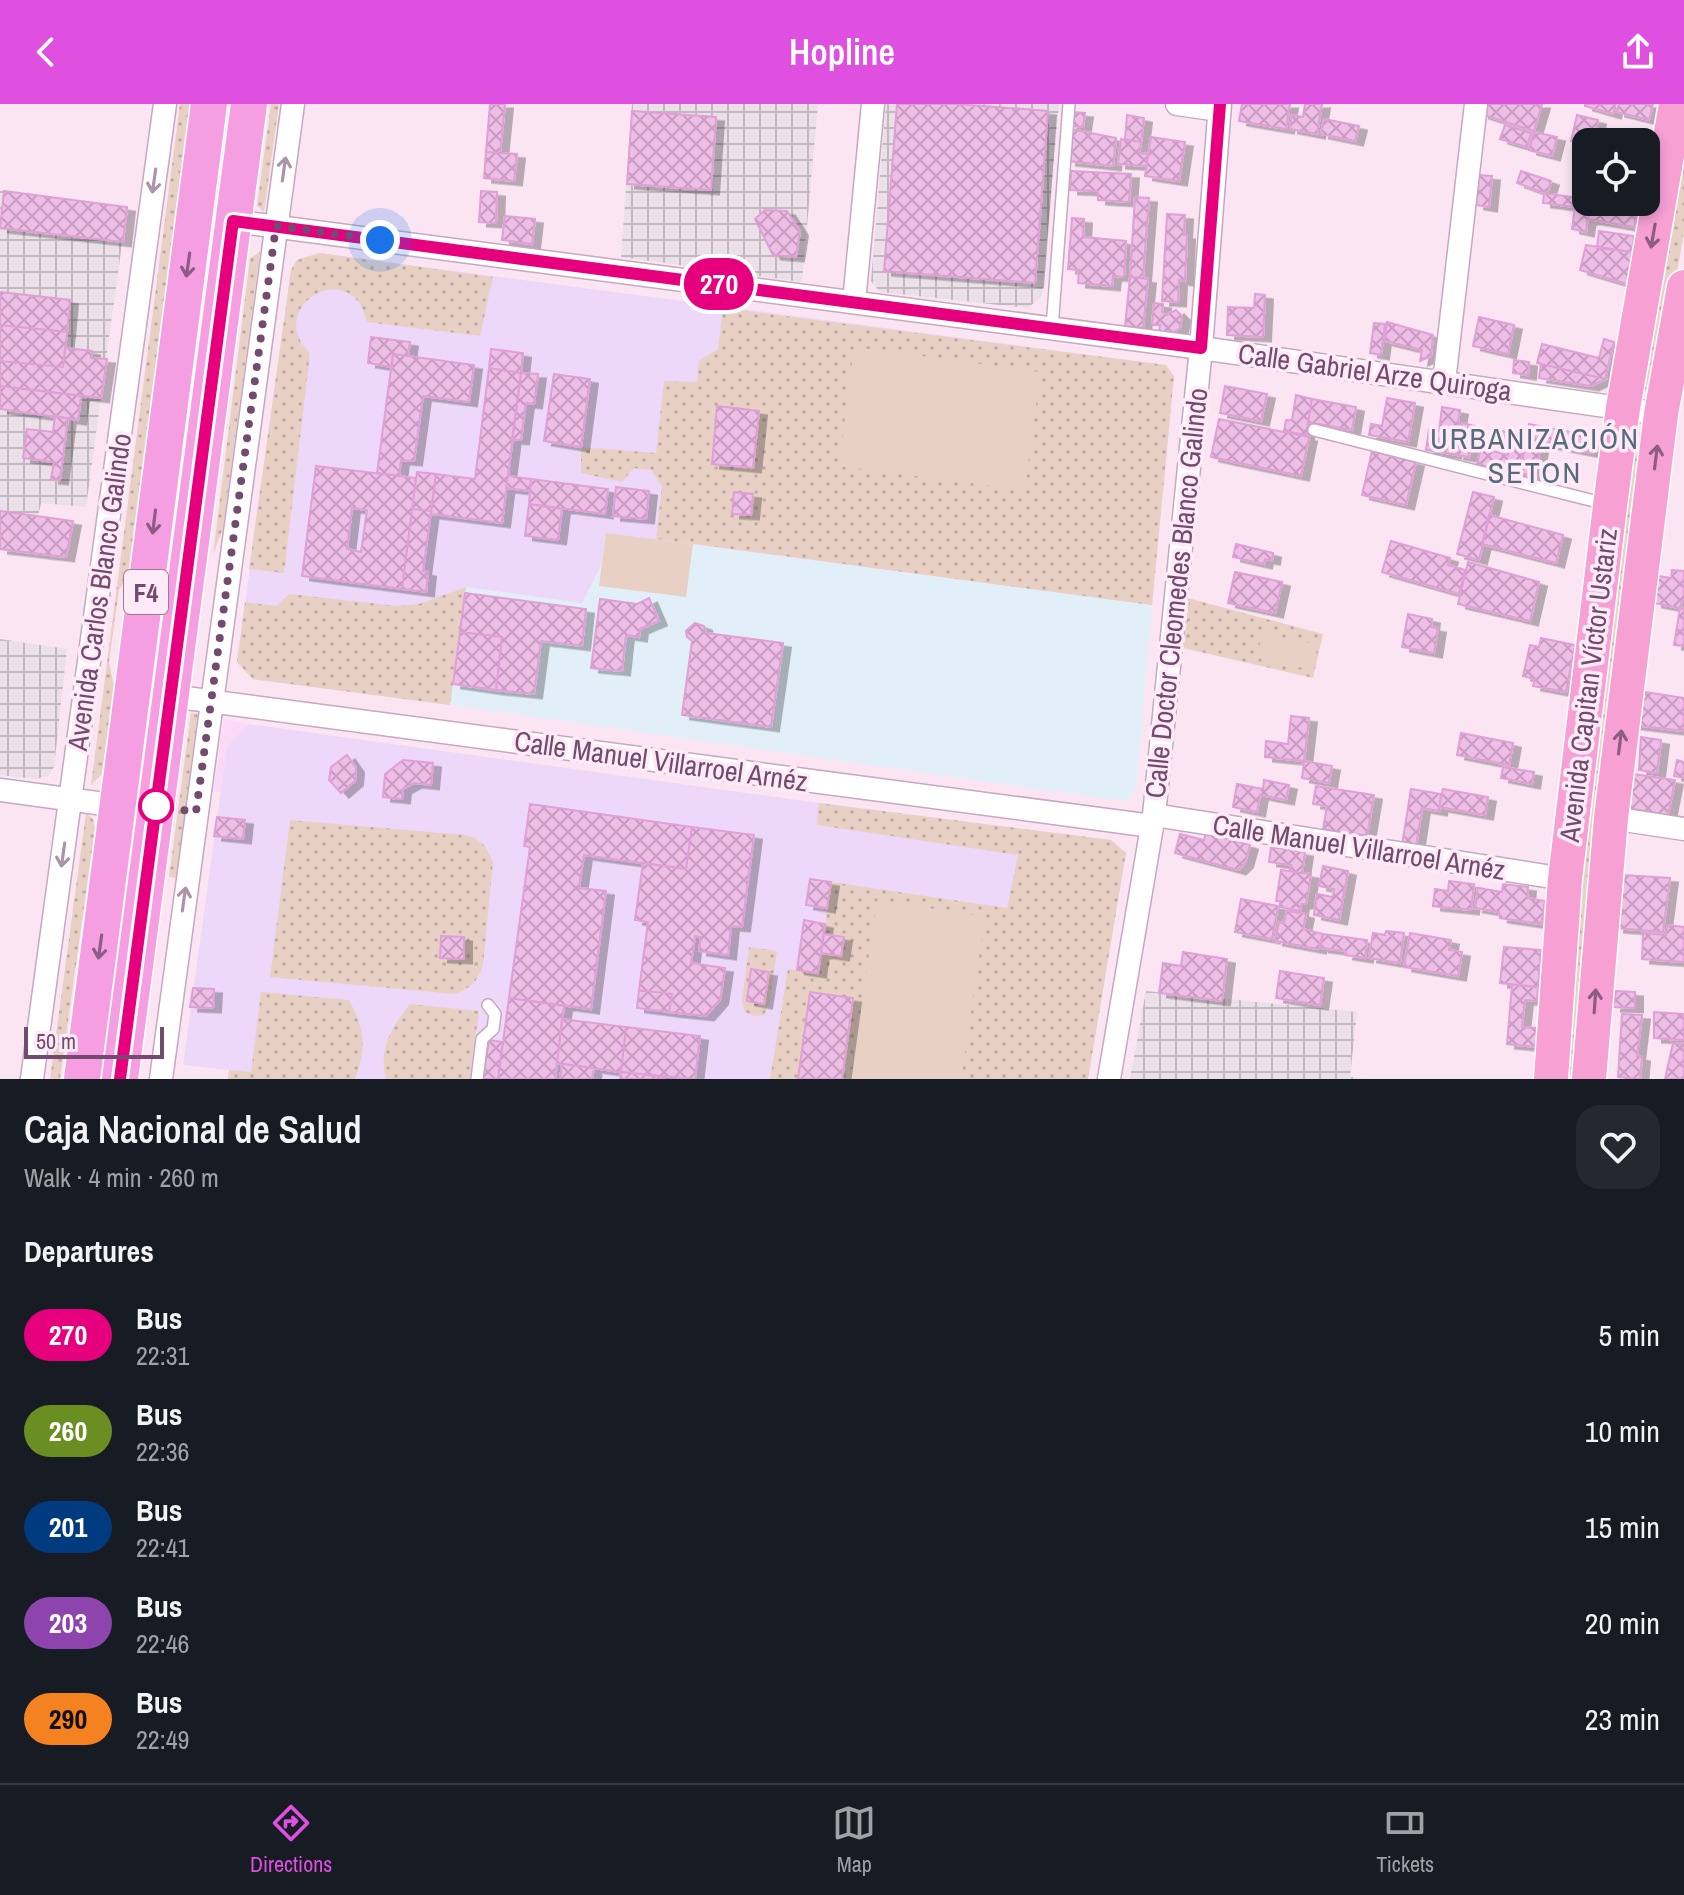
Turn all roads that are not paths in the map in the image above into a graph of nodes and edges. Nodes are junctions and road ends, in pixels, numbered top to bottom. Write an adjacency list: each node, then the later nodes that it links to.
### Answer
1 (165, 104): 25 (street, Avenida Carlos Blanco Galindo, one-way to 25)
2 (209, 104): 26 (highway, Avenida Carlos Blanco Galindo / F4, one-way to 26)
3 (249, 104): 11 (highway, F4)
4 (293, 104): 12 (street, one-way to 4)
5 (873, 104): 14 (street)
6 (1069, 104): 15 (lane)
7 (1177, 104): 10 (street)
8 (1476, 104): 17 (street)
9 (1676, 104): 18 (main road, Avenida Capitan Víctor Ustariz, one-way to 18)
10 (1219, 107): 16 (street, Calle Doctor Cleomedes Blanco Galindo)
11 (233, 221): 12 (street, Calle Gabriel Arze Quiroga); 22 (highway, F4)
12 (276, 226): 14 (street, Calle Gabriel Arze Quiroga); 23 (street)
13 (1684, 287): 19 (main road, Avenida Capitan Víctor Ustariz)
14 (854, 302): 15 (street, Calle Gabriel Arze Quiroga)
15 (1052, 328): 16 (street, Calle Gabriel Arze Quiroga)
16 (1201, 348): 17 (street, Calle Gabriel Arze Quiroga); 28 (street, Calle Doctor Cleomedes Blanco Galindo)
17 (1444, 382): 18 (street, Calle Gabriel Arze Quiroga)
18 (1623, 408): 19 (street, Calle Gabriel Arze Quiroga); 21 (main road, Avenida Capitan Víctor Ustariz)
19 (1661, 414): 27 (main road, Avenida Capitan Víctor Ustariz, one-way to 19)
20 (1314, 430): 21 (lane)
21 (1610, 506): 30 (main road, Avenida Capitan Víctor Ustariz)
22 (171, 696): 23 (street, Calle Manuel Villarroel Arnéz); 31 (highway, F4)
23 (211, 702): 28 (street, Calle Manuel Villarroel Arnéz); 32 (street, one-way to 23)
24 (0, 790): 25 (street)
25 (70, 800): 26 (street); 34 (street, Avenida Carlos Blanco Galindo, one-way to 34)
26 (119, 806): 35 (highway, Avenida Carlos Blanco Galindo / F4, one-way to 35)
27 (1611, 818): 29 (street); 41 (main road, Avenida Capitan Víctor Ustariz, one-way to 27)
28 (1153, 820): 30 (street, Calle Manuel Villarroel Arnéz); 39 (street, Calle Doctor Cleomedes Blanco Galindo)
29 (1684, 829)
30 (1565, 879): 40 (main road, Avenida Capitan Víctor Ustariz)
31 (134, 971): 32 (street); 36 (highway, F4)
32 (173, 976): 37 (street)
33 (488, 1005): 38 (lane)
34 (32, 1079)
35 (82, 1079)
36 (120, 1079)
37 (161, 1079)
38 (477, 1079)
39 (1109, 1079)
40 (1551, 1079)
41 (1589, 1079)

